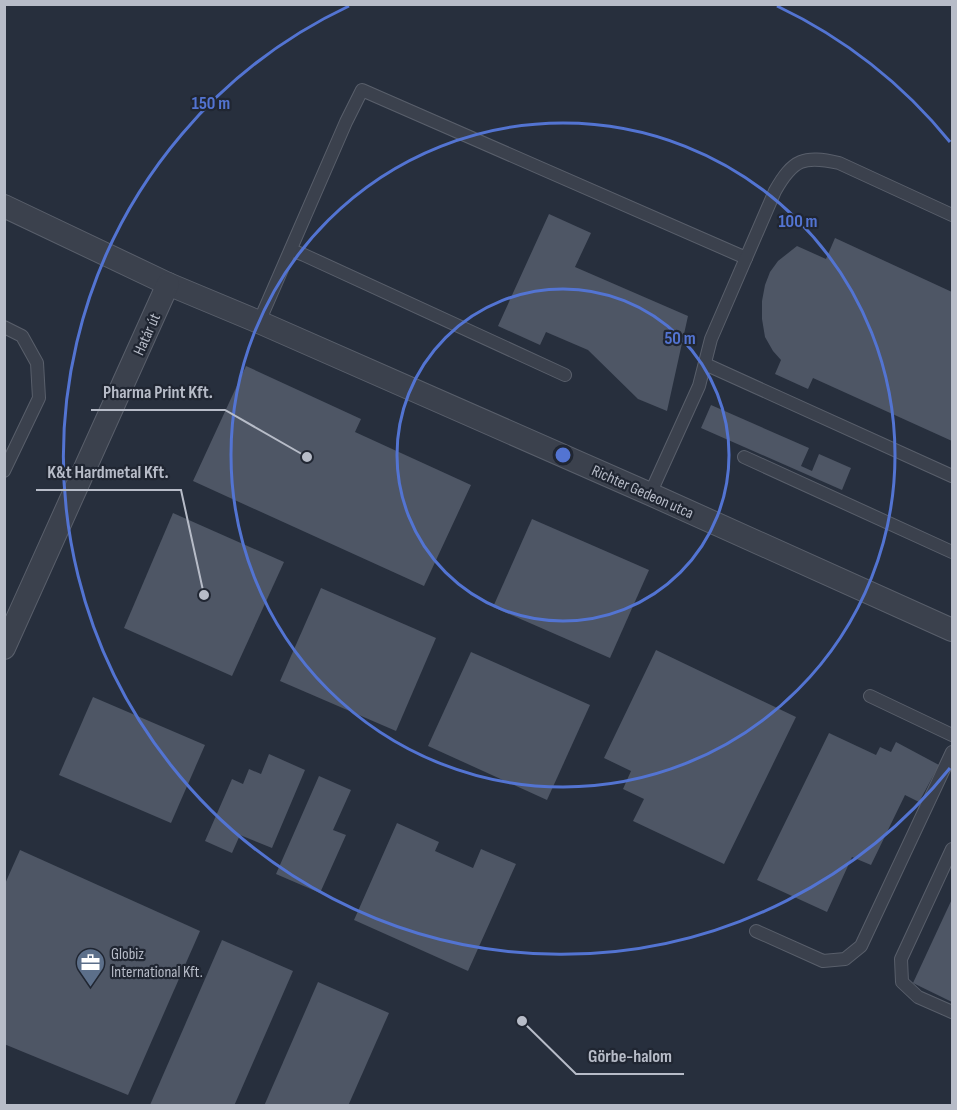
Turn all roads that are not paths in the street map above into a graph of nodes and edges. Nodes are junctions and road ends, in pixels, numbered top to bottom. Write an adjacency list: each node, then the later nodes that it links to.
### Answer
1 (4, 206): 5 (street)
2 (952, 215): 4 (lane)
3 (291, 250): 4 (lane); 6 (lane); 9 (lane)
4 (746, 258): 8 (lane)
5 (168, 284): 6 (street, Richter Gedeon utca); 16 (street, Határ út)
6 (259, 322): 13 (street, Richter Gedeon utca)
7 (4, 327): 11 (lane)
8 (705, 364): 12 (lane); 13 (lane)
9 (565, 375)
10 (744, 457): 14 (lane)
11 (4, 471)
12 (952, 476)
13 (650, 494): 15 (street, Richter Gedeon utca)
14 (952, 552)
15 (952, 630)
16 (4, 648)
17 (870, 696): 18 (lane)
18 (952, 735)
19 (952, 752): 21 (lane)
20 (952, 849): 22 (lane)
21 (756, 931)
22 (952, 1012)

